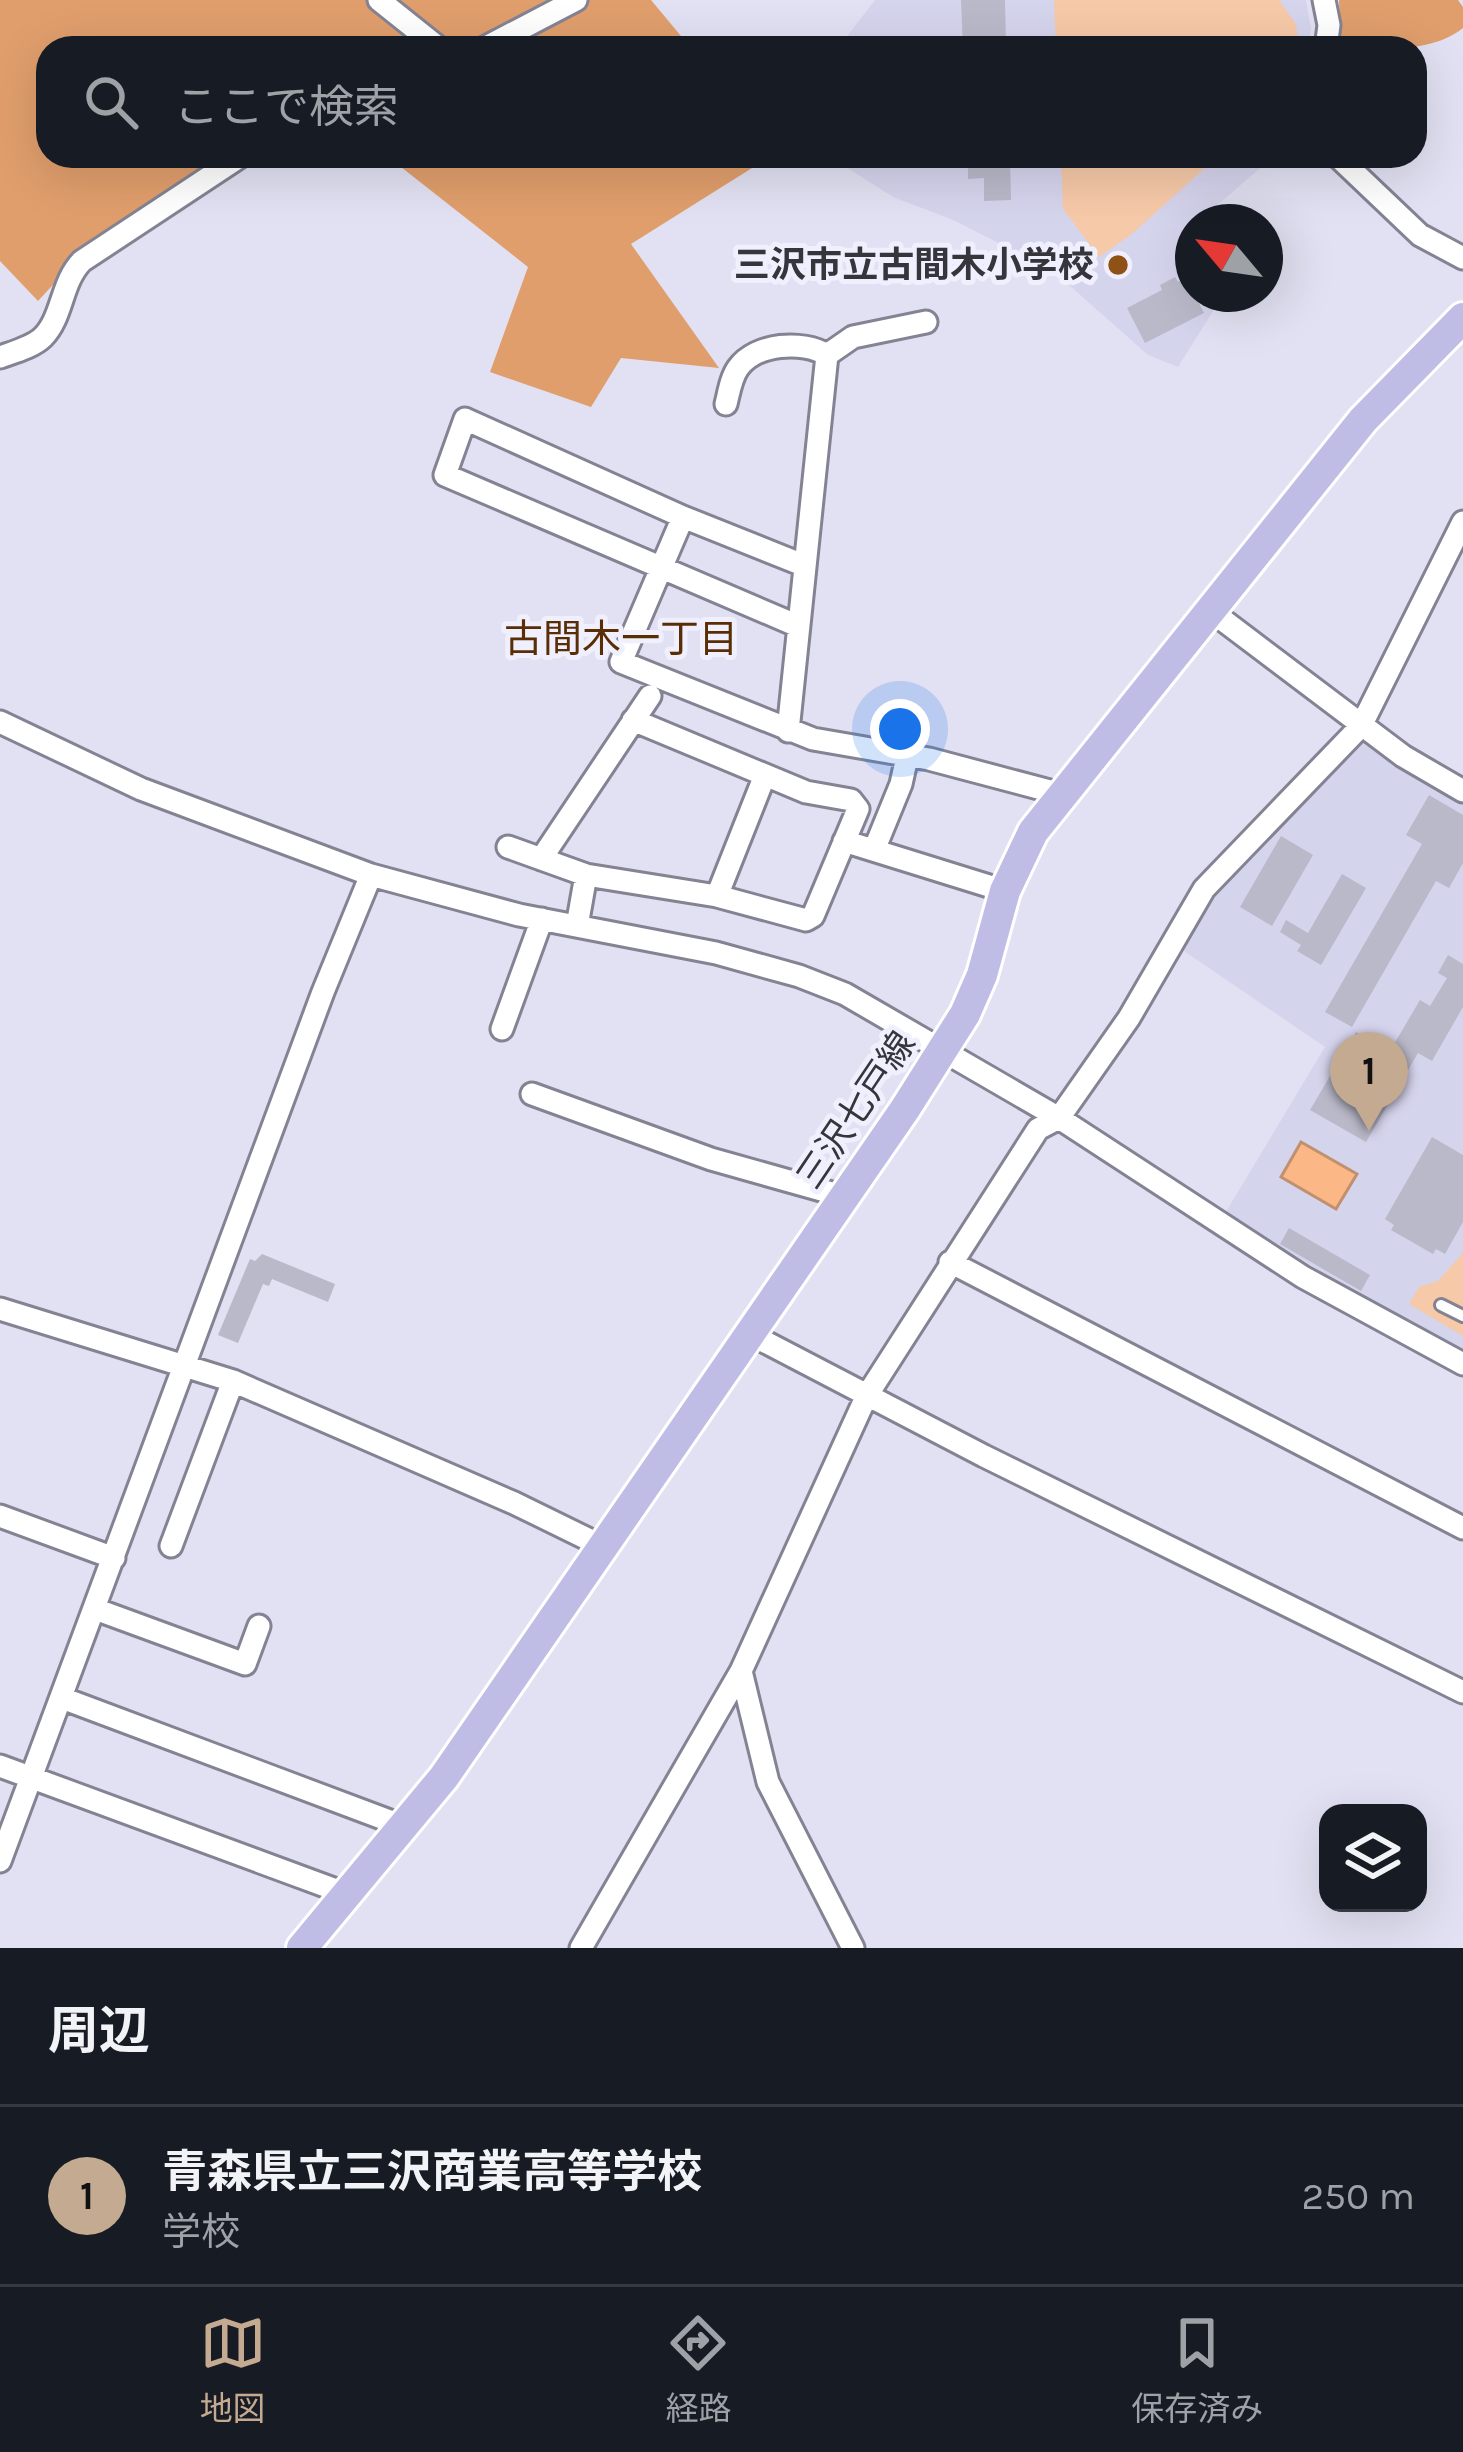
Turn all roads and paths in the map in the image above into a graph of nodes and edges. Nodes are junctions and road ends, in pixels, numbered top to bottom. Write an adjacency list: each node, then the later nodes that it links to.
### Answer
1 (379, 0): 4 (street)
2 (576, 0): 5 (street)
3 (1324, 0): 6 (street)
4 (424, 36)
5 (507, 36)
6 (1328, 36)
7 (223, 168): 13 (street)
8 (1350, 168): 9 (street)
9 (1463, 258)
10 (1463, 318): 19 (main road, 三沢七戸線)
11 (926, 322): 12 (street)
12 (826, 355): 14 (street); 17 (street)
13 (0, 357)
14 (726, 404)
15 (683, 517): 17 (street); 18 (street); 18 (street)
16 (1463, 522): 24 (street)
17 (803, 566): 20 (street)
18 (663, 569): 20 (street); 25 (street)
19 (1211, 611): 24 (street); 29 (main road, 三沢七戸線)
20 (798, 626): 25 (street)
21 (650, 695): 22 (street)
22 (633, 720): 27 (street); 33 (street)
23 (0, 722): 34 (street)
24 (1361, 726): 28 (street); 43 (street)
25 (788, 731): 26 (street)
26 (907, 757): 29 (street); 32 (street)
27 (765, 775): 30 (street); 37 (street)
28 (1463, 790)
29 (1061, 794): 36 (main road, 三沢七戸線)
30 (844, 841): 32 (street); 37 (street)
31 (508, 847): 33 (street)
32 (874, 850): 36 (street)
33 (541, 859): 35 (street)
34 (371, 875): 38 (street); 51 (street)
35 (586, 875): 37 (street); 39 (street)
36 (1005, 891): 41 (main road, 三沢七戸線)
37 (717, 896)
38 (542, 920): 39 (street); 40 (street)
39 (577, 926): 41 (street)
40 (502, 1029)
41 (943, 1050): 43 (street); 44 (main road, 三沢七戸線)
42 (532, 1094): 44 (street)
43 (1059, 1118): 45 (street); 50 (street)
44 (846, 1197): 49 (main road, 三沢七戸線)
45 (950, 1262): 53 (street); 55 (street)
46 (1441, 1305): 48 (lane)
47 (0, 1309): 51 (street)
48 (1463, 1316)
49 (750, 1334): 53 (street); 57 (main road, 三沢七戸線)
50 (1463, 1364)
51 (186, 1365): 52 (street); 58 (street)
52 (233, 1381): 56 (street); 57 (street)
53 (866, 1397): 61 (street); 62 (street)
54 (0, 1516): 58 (street)
55 (1463, 1528)
56 (171, 1546)
57 (604, 1547): 66 (main road, 三沢七戸線)
58 (114, 1558): 59 (street)
59 (95, 1609): 60 (street); 63 (street)
60 (260, 1626)
61 (741, 1671): 70 (street); 71 (street)
62 (1463, 1692)
63 (62, 1698): 65 (street); 66 (street)
64 (0, 1766): 65 (street)
65 (32, 1778): 67 (street); 68 (street)
66 (403, 1826): 68 (main road, 三沢七戸線)
67 (0, 1861)
68 (347, 1894): 69 (main road, 三沢七戸線)
69 (302, 1948)
70 (581, 1948)
71 (853, 1948)

